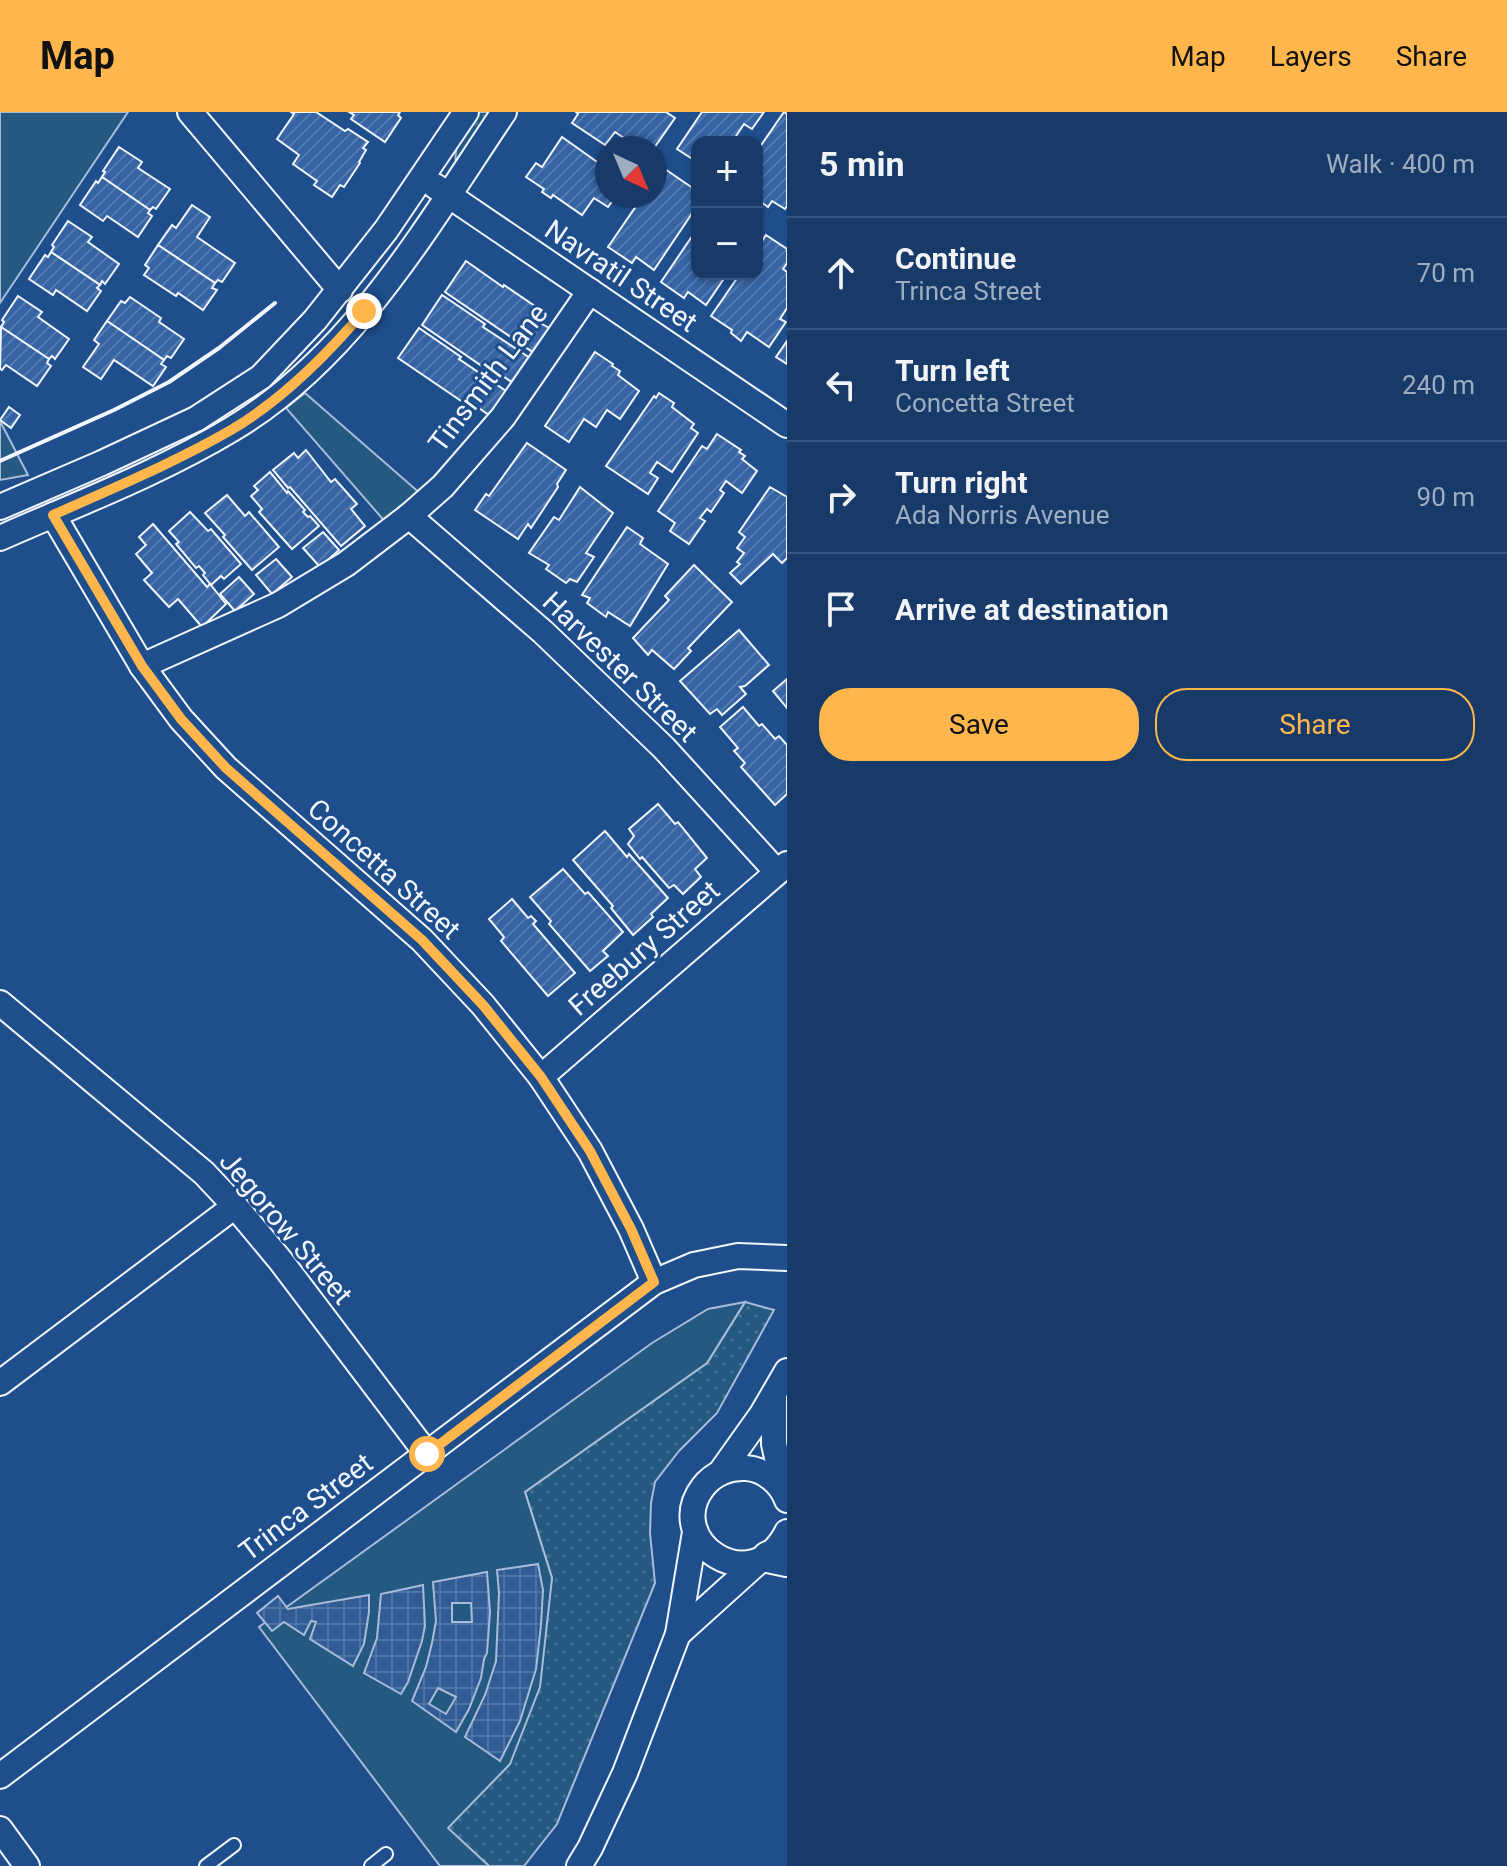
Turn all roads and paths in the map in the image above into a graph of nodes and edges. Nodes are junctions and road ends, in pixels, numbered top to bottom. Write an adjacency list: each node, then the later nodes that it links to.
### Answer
1 (190, 112): 6 (street)
2 (466, 112): 4 (street)
3 (504, 112): 5 (street)
4 (422, 178): 5 (street, Navratil Street); 6 (street)
5 (447, 195): 7 (street, Navratil Street); 10 (street)
6 (340, 290): 9 (street)
7 (590, 291): 8 (street, Navratil Street); 11 (street, Tinsmith Lane)
8 (787, 425)
9 (0, 507)
10 (53, 515): 12 (street); 13 (street, Concetta Street)
11 (409, 516): 13 (street, Tinsmith Lane); 14 (street, Harvester Street)
12 (0, 538)
13 (142, 666): 16 (street, Concetta Street)
14 (782, 868): 16 (street, Freebury Street)
15 (0, 1003): 17 (street, Jegorow Street)
16 (541, 1077): 19 (street, Concetta Street)
17 (235, 1206): 21 (street); 23 (street, Jegorow Street)
18 (787, 1258): 19 (street, Trinca Street)
19 (654, 1282): 23 (street, Trinca Street)
20 (787, 1371): 22 (street)
21 (0, 1383)
22 (774, 1394): 24 (street); 25 (street)
23 (427, 1454): 30 (street, Trinca Street)
24 (720, 1473): 25 (street); 26 (street)
25 (786, 1497)
26 (695, 1532): 28 (street); 29 (street)
27 (787, 1532): 28 (street)
28 (771, 1560): 29 (street)
29 (678, 1634): 37 (street)
30 (0, 1776)
31 (0, 1829): 34 (street)
32 (234, 1845): 35 (lane)
33 (386, 1854): 36 (lane)
34 (27, 1866)
35 (206, 1866)
36 (371, 1866)
37 (579, 1866)

